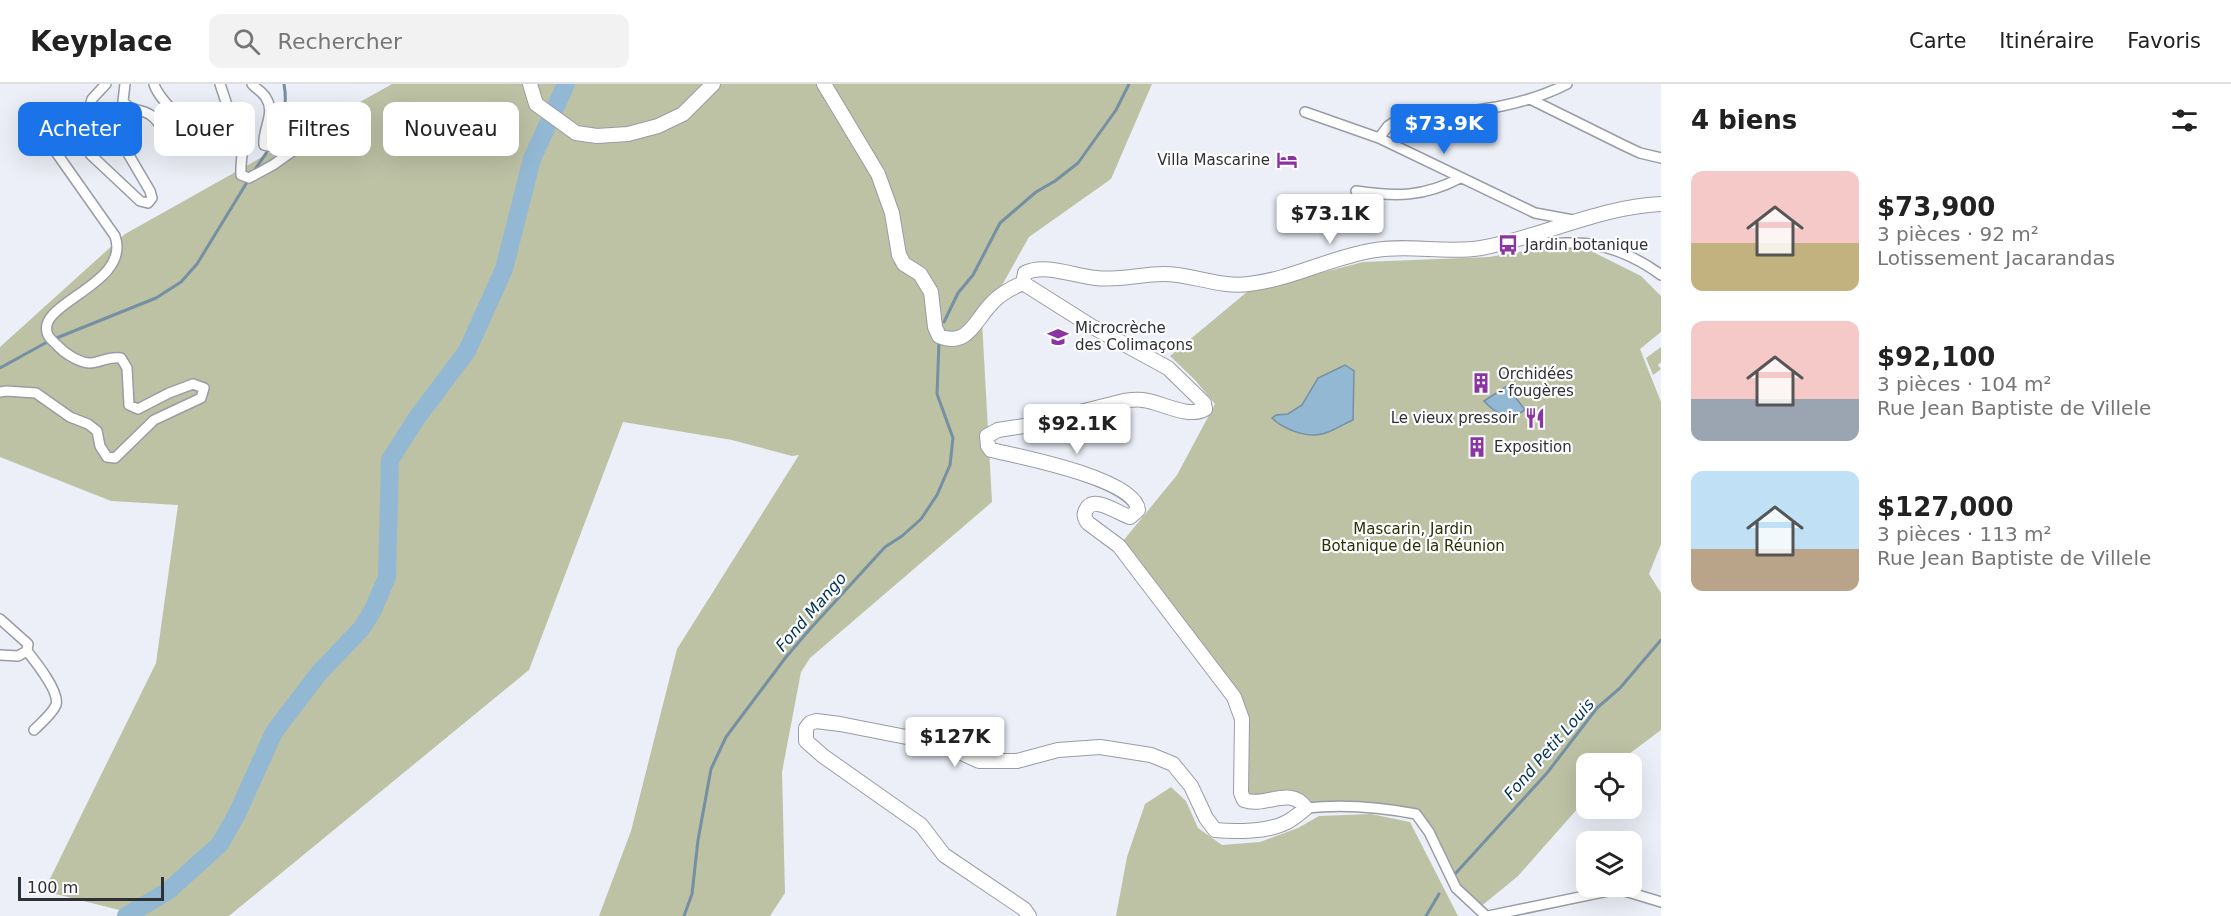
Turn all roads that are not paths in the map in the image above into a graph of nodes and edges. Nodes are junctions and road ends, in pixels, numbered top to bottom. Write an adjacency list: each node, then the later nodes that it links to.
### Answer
1 (106, 84): 21 (street)
2 (125, 84): 3 (street)
3 (154, 84)
4 (220, 84): 5 (street)
5 (252, 84)
6 (530, 84): 7 (main road)
7 (713, 84)
8 (824, 84): 20 (main road)
9 (1567, 84): 10 (street)
10 (1530, 99): 12 (street); 13 (street)
11 (1305, 112): 12 (street)
12 (1379, 138): 14 (street)
13 (1661, 158)
14 (1460, 178): 15 (street); 17 (street)
15 (1356, 191)
16 (1661, 204): 17 (main road)
17 (1576, 220): 18 (main road)
18 (1526, 236): 19 (street); 20 (main road)
19 (1661, 275)
20 (1023, 282): 26 (main road)
21 (0, 392)
22 (0, 619): 23 (street)
23 (27, 651): 24 (street); 25 (street)
24 (0, 655)
25 (34, 730)
26 (1306, 808): 28 (main road); 29 (street)
27 (1661, 902): 29 (street)
28 (1029, 916)
29 (1487, 916)

